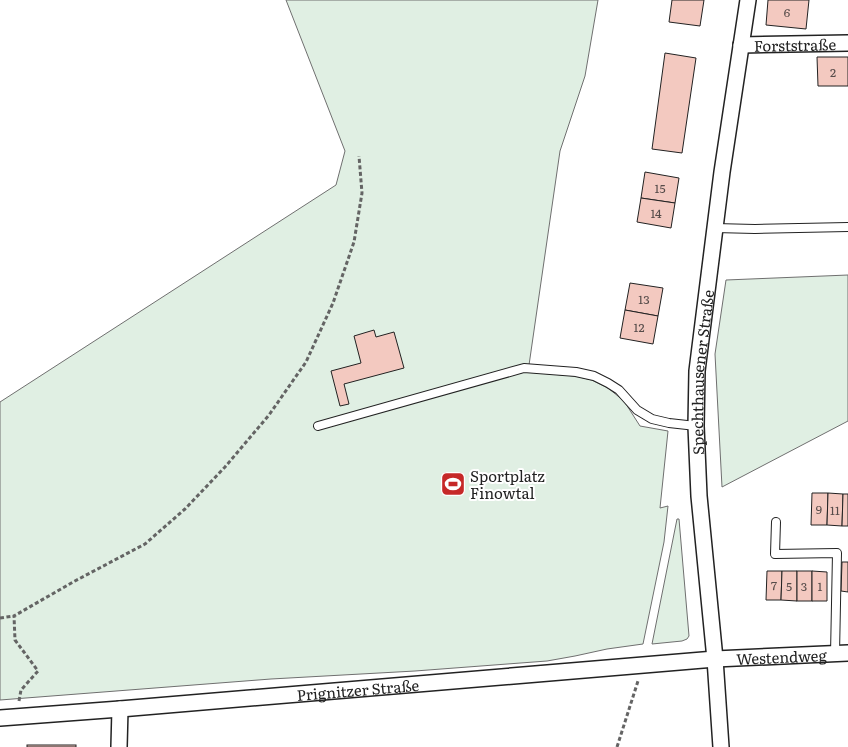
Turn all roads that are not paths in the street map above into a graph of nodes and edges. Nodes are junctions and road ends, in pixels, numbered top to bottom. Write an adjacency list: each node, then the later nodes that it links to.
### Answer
1 (748, 0): 3 (street, Spechthausener Straße)
2 (848, 43): 3 (street, Forststraße)
3 (741, 45): 5 (street, Spechthausener Straße)
4 (848, 227): 5 (lane)
5 (715, 228): 7 (street, Spechthausener Straße)
6 (318, 426): 7 (lane)
7 (696, 426): 10 (street, Spechthausener Straße)
8 (776, 522): 9 (lane)
9 (841, 653): 10 (street, Westendweg)
10 (715, 659): 11 (street, Prignitzer Straße); 14 (street, Spechthausener Straße)
11 (120, 709): 12 (street, Prignitzer Straße); 13 (street)
12 (0, 718)
13 (119, 747)
14 (721, 747)

